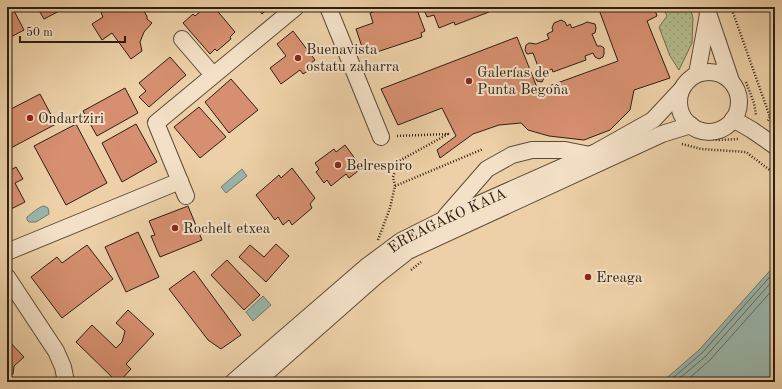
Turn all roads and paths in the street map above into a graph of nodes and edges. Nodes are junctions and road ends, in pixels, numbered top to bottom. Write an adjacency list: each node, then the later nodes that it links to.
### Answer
1 (296, 7): 7 (street)
2 (328, 7): 13 (street)
3 (731, 7): 12 (path)
4 (708, 10): 6 (street); 8 (street)
5 (182, 39): 7 (street)
6 (697, 74): 8 (street); 9 (street)
7 (213, 75): 19 (street)
8 (731, 81): 10 (street)
9 (681, 90): 11 (street); 17 (street, EREAGAKO KAIA)
10 (733, 119): 11 (street); 12 (street)
11 (691, 125): 30 (street, EREAGAKO KAIA)
12 (758, 134): 15 (street)
13 (381, 137): 20 (path)
14 (678, 143): 18 (path)
15 (775, 146)
16 (483, 149): 20 (path)
17 (590, 155): 22 (street, EREAGAKO KAIA); 22 (street)
18 (775, 174)
19 (180, 181): 21 (street); 24 (street)
20 (396, 186): 23 (path)
21 (186, 196)
22 (442, 220): 29 (street, EREAGAKO KAIA)
23 (375, 245)
24 (7, 252)
25 (426, 260): 26 (path)
26 (409, 271)
27 (7, 277): 28 (street)
28 (66, 382)
29 (234, 382)
30 (256, 382)

